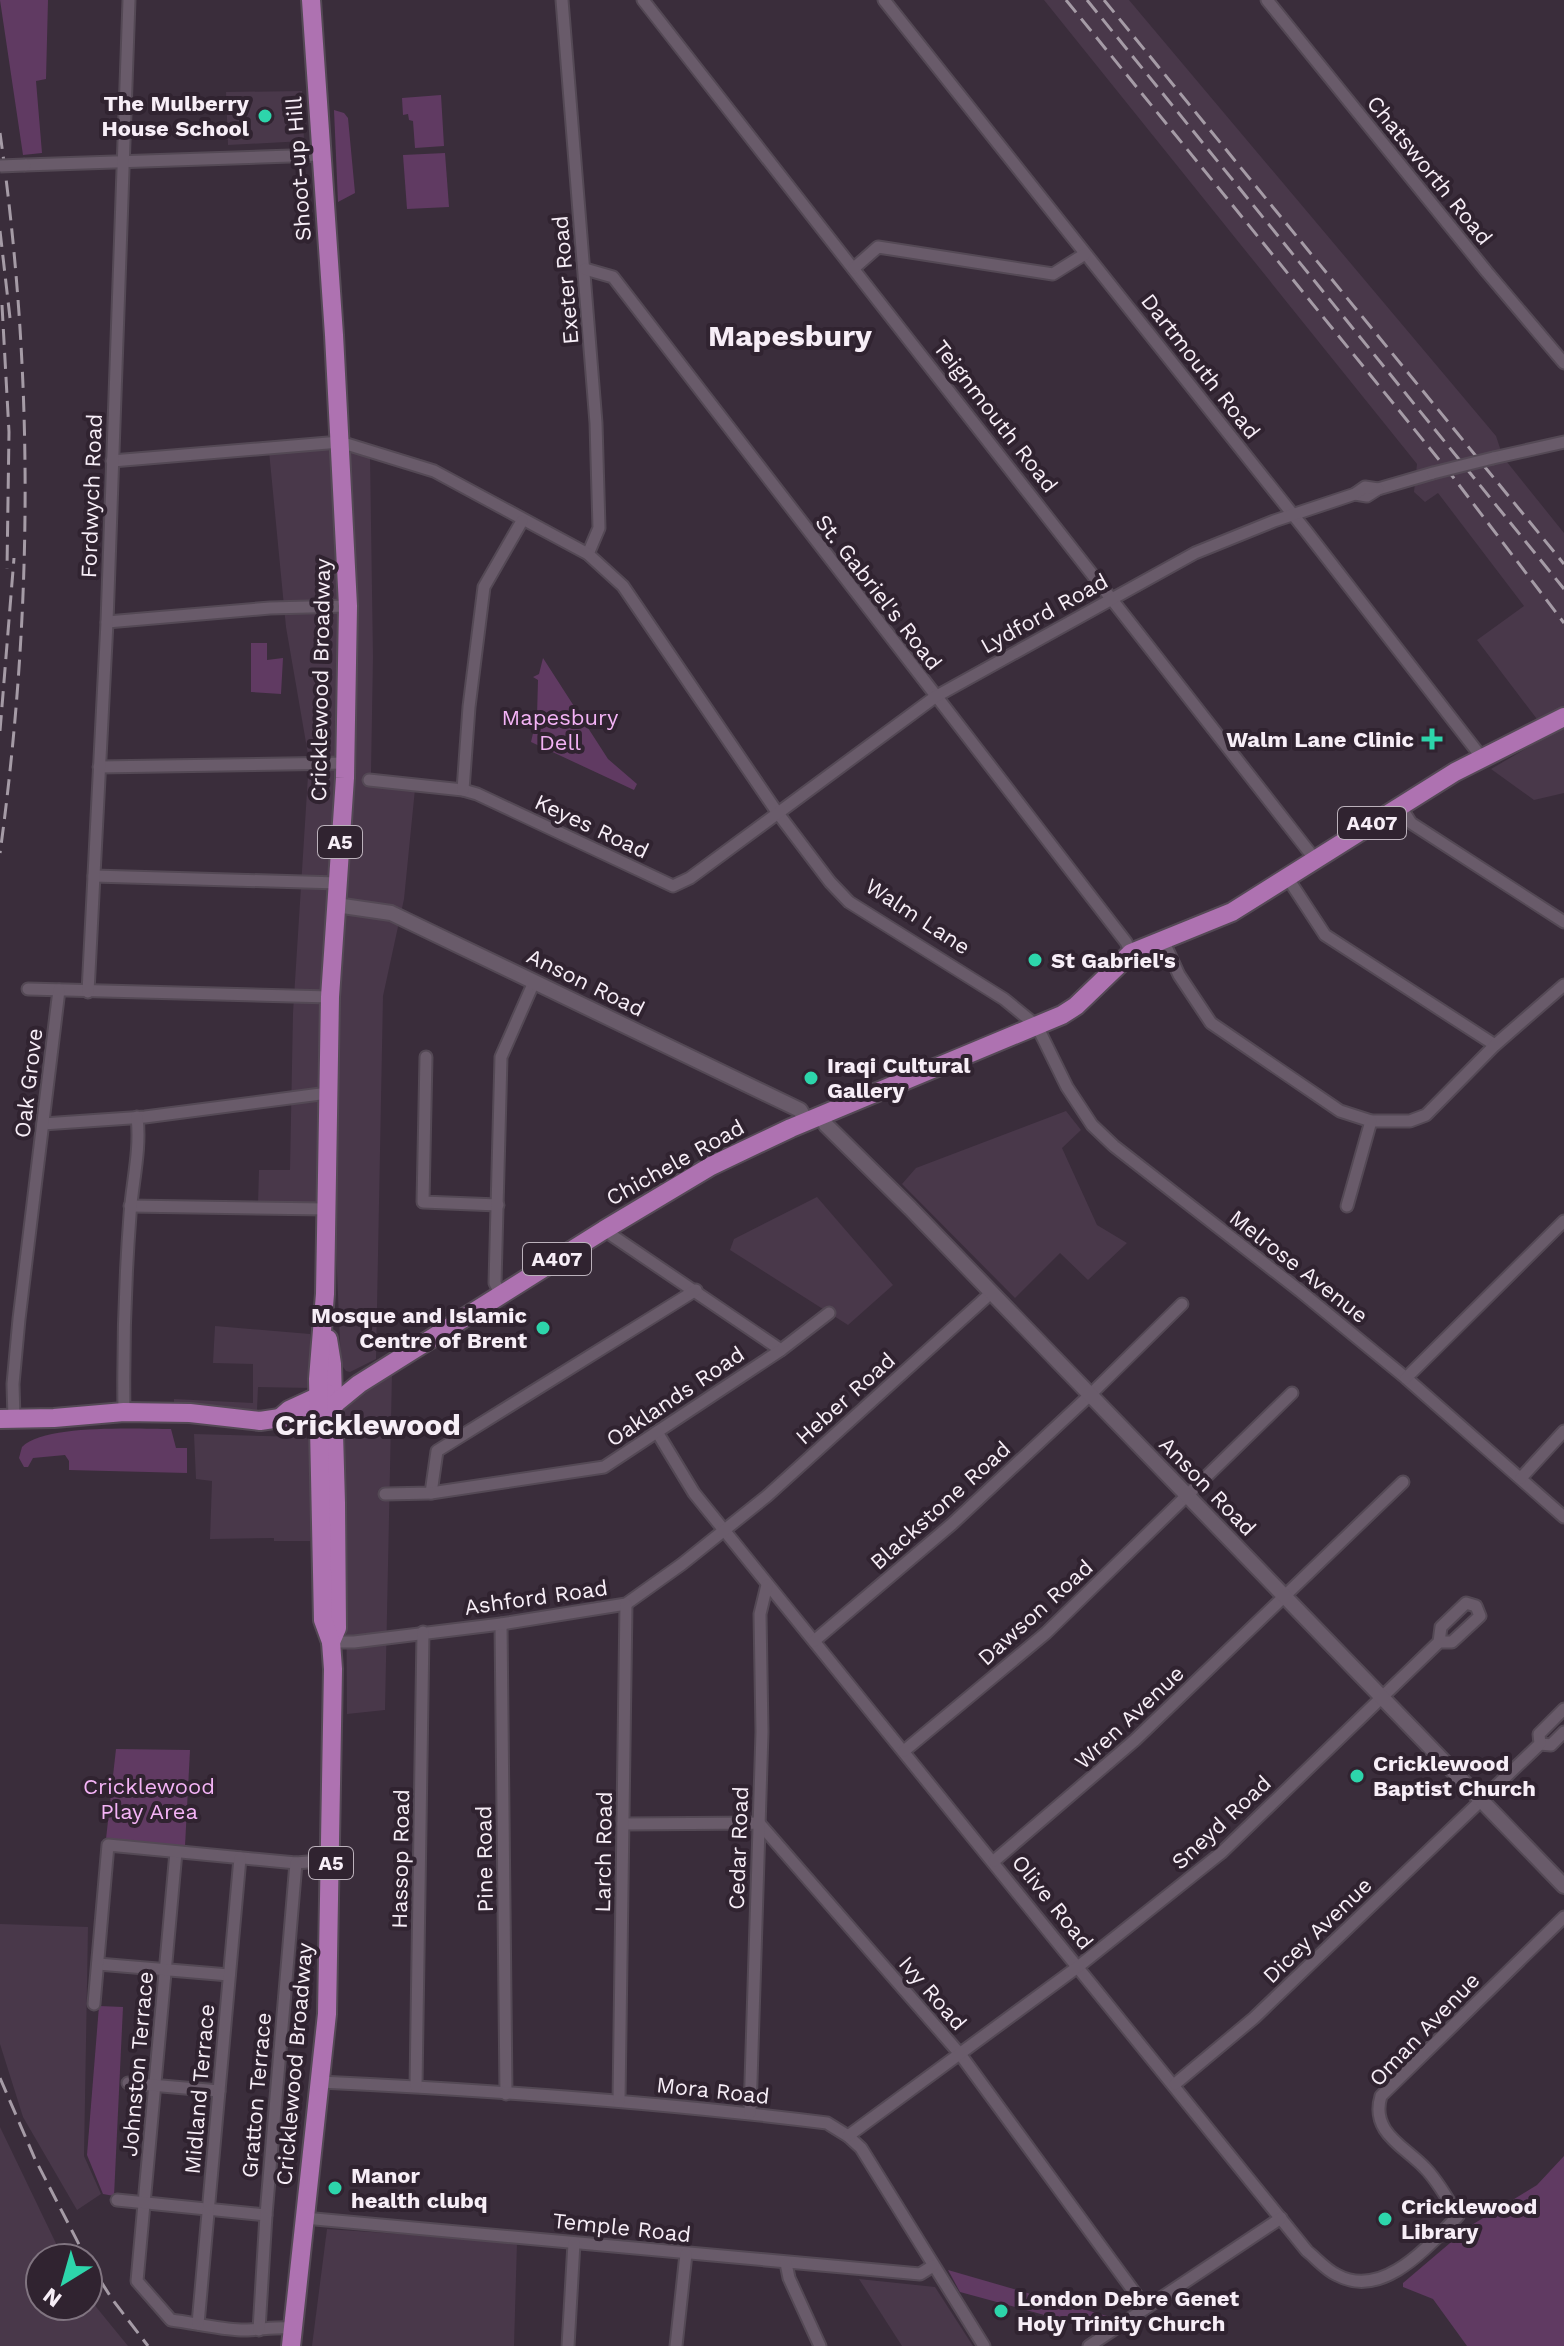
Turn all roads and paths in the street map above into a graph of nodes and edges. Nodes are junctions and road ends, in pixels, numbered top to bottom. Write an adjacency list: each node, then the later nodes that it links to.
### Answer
1 (129, 0): 8 (street, Fordwych Road)
2 (311, 0): 7 (main road, Shoot-up Hill / A5)
3 (562, 0): 12 (street, Exeter Road)
4 (643, 0): 11 (street, Teignmouth Road)
5 (884, 0): 10 (street, Dartmouth Road)
6 (1267, 0): 14 (street, Chatsworth Road)
7 (321, 155): 8 (street); 13 (main road, Shoot-up Hill / A5)
8 (124, 163): 9 (street, bridge); 17 (street, Fordwych Road)
9 (0, 166)
10 (1085, 254): 11 (street); 18 (street, Dartmouth Road)
11 (854, 268): 21 (street, Teignmouth Road)
12 (585, 269): 20 (street, Exeter Road); 24 (street, St. Gabriel's Road)
13 (334, 335): 15 (main road, Cricklewood Broadway / A5)
14 (1564, 363)
15 (340, 442): 17 (street); 19 (street, Walm Lane); 22 (main road, Cricklewood Broadway / A5)
16 (1564, 442): 18 (street, Lydford Road, bridge)
17 (112, 461): 23 (street, Fordwych Road)
18 (1293, 515): 21 (street, Lydford Road); 26 (street, Dartmouth Road)
19 (522, 521): 20 (street, Walm Lane); 30 (street)
20 (588, 554): 32 (street, Walm Lane)
21 (1112, 597): 24 (street, Lydford Road); 33 (street, Teignmouth Road)
22 (348, 606): 23 (street); 27 (main road, Cricklewood Broadway / A5)
23 (107, 622): 28 (street, Fordwych Road)
24 (935, 697): 32 (street, Lydford Road); 40 (street, St. Gabriel's Road)
25 (1564, 717): 26 (main road, A407)
26 (1483, 759): 31 (main road, A407)
27 (346, 763): 28 (street); 36 (main road, Cricklewood Broadway / A5)
28 (99, 767): 34 (street, Fordwych Road)
29 (369, 780): 30 (street, Keyes Road)
30 (463, 790): 32 (street, Keyes Road)
31 (1400, 806): 33 (main road, A407); 38 (street)
32 (777, 812): 47 (street, Walm Lane)
33 (1314, 858): 35 (main road, A407)
34 (94, 876): 36 (street); 45 (street, Fordwych Road)
35 (1287, 877): 39 (main road, A407); 48 (street)
36 (338, 883): 37 (main road, Cricklewood Broadway / A5)
37 (336, 905): 41 (street, Anson Road); 46 (main road, Cricklewood Broadway / A5)
38 (1564, 922)
39 (1163, 940): 40 (main road, A407); 53 (street)
40 (1131, 953): 47 (main road, A407)
41 (534, 982): 52 (street, Anson Road); 55 (street)
42 (1564, 985): 48 (street)
43 (28, 989): 44 (street)
44 (59, 990): 45 (street); 54 (street, Oak Grove)
45 (88, 992): 46 (street)
46 (330, 997): 50 (main road, Cricklewood Broadway / A5)
47 (1037, 1026): 52 (main road, Chichele Road / A407); 67 (street, Melrose Avenue)
48 (1495, 1045): 53 (street)
49 (426, 1057): 55 (street)
50 (328, 1093): 51 (street); 58 (main road, Cricklewood Broadway / A5)
51 (137, 1117): 54 (street); 56 (street)
52 (814, 1119): 60 (main road, Chichele Road / A407); 62 (street, Anson Road)
53 (1371, 1121): 57 (street)
54 (43, 1124): 72 (street, Oak Grove)
55 (498, 1205): 63 (street)
56 (130, 1206): 58 (street); 71 (street)
57 (1347, 1206)
58 (326, 1209): 70 (main road, Cricklewood Broadway / A5)
59 (1564, 1221): 67 (street)
60 (604, 1230): 61 (street); 63 (main road, Chichele Road / A407)
61 (696, 1290): 66 (street); 77 (street)
62 (991, 1293): 69 (street, Anson Road); 81 (street, Heber Road)
63 (501, 1295): 70 (main road, Chichele Road / A407)
64 (1182, 1304): 69 (street, Blackstone Road)
65 (829, 1313): 66 (street, Oaklands Road)
66 (781, 1350): 74 (street, Oaklands Road)
67 (1406, 1378): 75 (street, Melrose Avenue)
68 (1292, 1393): 79 (street, Dawson Road)
69 (1090, 1395): 79 (street, Anson Road); 87 (street, Blackstone Road)
70 (326, 1402): 71 (main road, A407); 88 (main road, Cricklewood Broadway / A5)
71 (124, 1412): 72 (main road, A407)
72 (7, 1419)
73 (1564, 1431): 75 (street)
74 (657, 1432): 77 (street, Oaklands Road); 81 (street, Olive Road)
75 (1521, 1478): 80 (street, Melrose Avenue)
76 (1403, 1482): 83 (street, Wren Avenue)
77 (431, 1493): 78 (street, Oaklands Road)
78 (385, 1494)
79 (1187, 1497): 83 (street, Anson Road); 94 (street, Dawson Road)
80 (1564, 1517)
81 (723, 1530): 82 (street, Olive Road); 84 (street, Ashford Road)
82 (767, 1585): 87 (street, Olive Road); 96 (street, Cedar Road)
83 (1285, 1596): 90 (street, Anson Road); 101 (street, Wren Avenue)
84 (626, 1604): 85 (street, Ashford Road); 97 (street, Larch Road)
85 (501, 1624): 86 (street, Ashford Road); 117 (street, Pine Road)
86 (423, 1632): 88 (street, Ashford Road); 115 (street, Hassop Road)
87 (814, 1641): 94 (street, Olive Road)
88 (331, 1642): 100 (main road, Cricklewood Broadway / A5)
89 (1439, 1642): 90 (street, Sneyd Road)
90 (1382, 1697): 95 (street, Anson Road); 106 (street, Sneyd Road)
91 (1564, 1709): 93 (street)
92 (1564, 1732): 93 (street)
93 (1540, 1744): 95 (street, Dicey Avenue)
94 (904, 1751): 101 (street, Olive Road)
95 (1482, 1799): 103 (street, Anson Road); 113 (street, Dicey Avenue)
96 (759, 1823): 97 (street); 110 (street, Ivy Road); 119 (street, Cedar Road)
97 (623, 1824): 118 (street, Larch Road)
98 (176, 1852): 99 (street); 105 (street); 107 (street, Johnston Terrace)
99 (240, 1858): 102 (street); 108 (street, Midland Terrace)
100 (331, 1860): 102 (street); 111 (main road, Cricklewood Broadway / A5)
101 (994, 1861): 106 (street, Olive Road)
102 (296, 1863): 124 (street, Gratton Terrace)
103 (1564, 1886)
104 (1564, 1917): 125 (street, Oman Avenue)
105 (98, 1964): 107 (street); 109 (street)
106 (1079, 1966): 110 (street, Sneyd Road); 113 (street, Olive Road)
107 (166, 1969): 108 (street); 114 (street, Johnston Terrace)
108 (229, 1975): 116 (street, Midland Terrace)
109 (94, 2004)
110 (960, 2054): 120 (street, Sneyd Road); 132 (street, Ivy Road)
111 (320, 2082): 115 (street, Mora Road); 126 (main road, Cricklewood Broadway / A5)
112 (128, 2083): 114 (street)
113 (1175, 2084): 127 (street, Olive Road)
114 (154, 2085): 116 (street); 122 (street, Johnston Terrace)
115 (416, 2086): 117 (street, Mora Road)
116 (219, 2091): 123 (street, Midland Terrace)
117 (506, 2094): 118 (street, Mora Road)
118 (619, 2101): 119 (street, Mora Road)
119 (750, 2113): 120 (street, Mora Road)
120 (848, 2136): 131 (street, Mora Road)
121 (117, 2200): 122 (street)
122 (144, 2203): 123 (street); 133 (street, Johnston Terrace)
123 (208, 2209): 124 (street); 133 (street, Midland Terrace)
124 (266, 2215): 134 (street, Gratton Terrace)
125 (1458, 2216): 127 (street, Olive Road)
126 (304, 2218): 128 (street, Temple Road); 135 (main road, Cricklewood Broadway / A5)
127 (1281, 2218): 132 (street)
128 (574, 2243): 129 (street, Temple Road); 136 (street)
129 (686, 2254): 130 (street, Temple Road); 137 (street)
130 (786, 2263): 131 (street, Temple Road); 138 (street)
131 (933, 2266): 139 (street, Mora Road)
132 (1146, 2308): 140 (street)
133 (198, 2324): 134 (street)
134 (259, 2330): 135 (street)
135 (292, 2337)
136 (568, 2346)
137 (676, 2346)
138 (820, 2346)
139 (984, 2346)
140 (1089, 2346)

